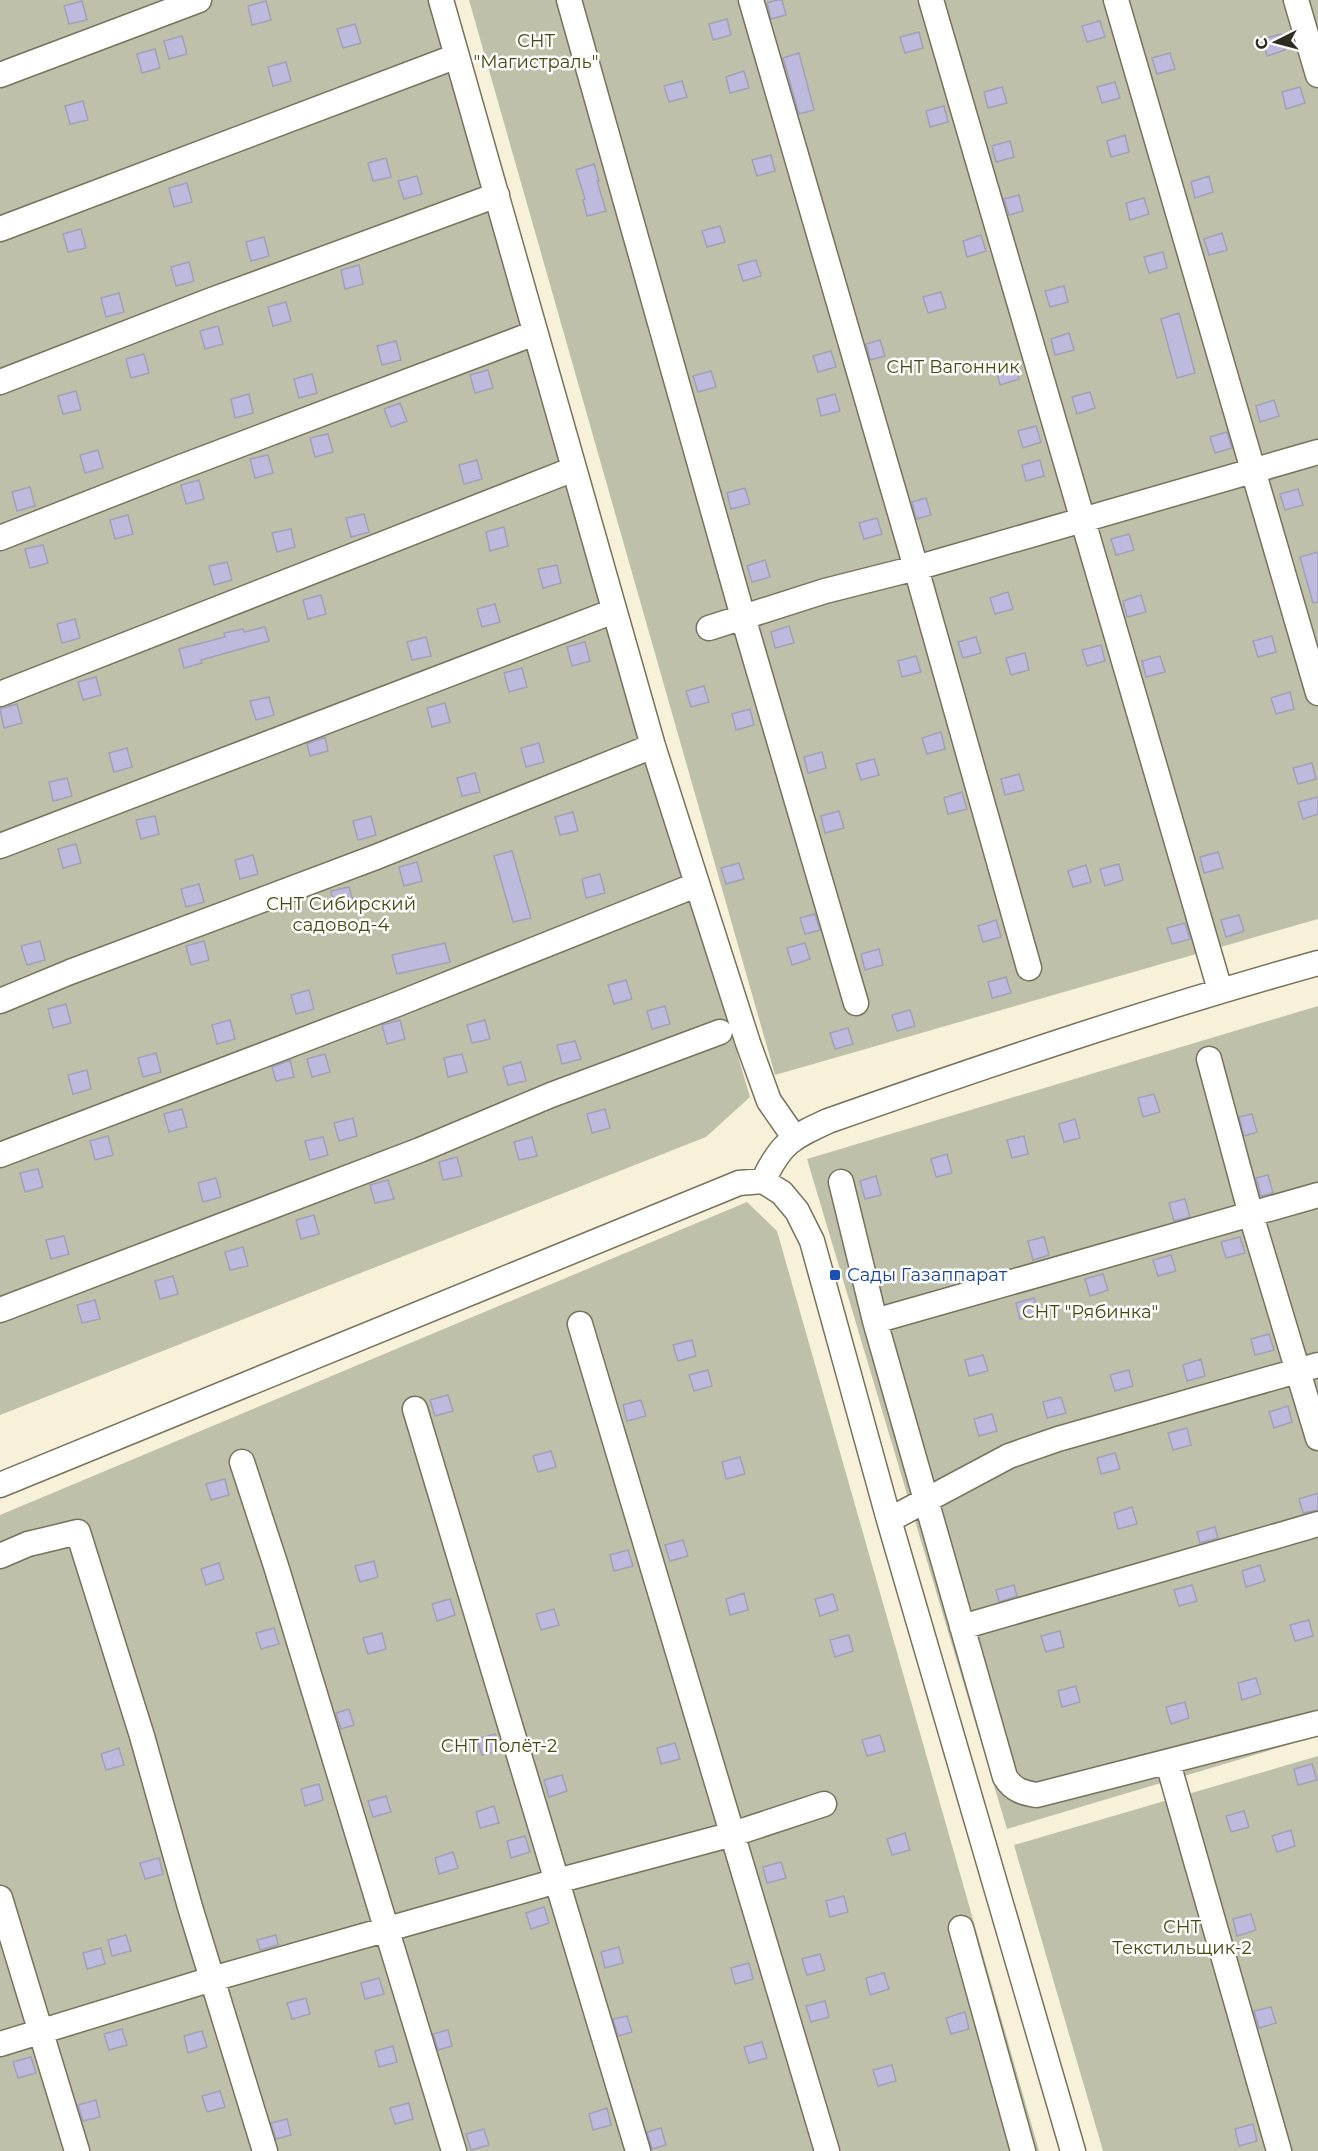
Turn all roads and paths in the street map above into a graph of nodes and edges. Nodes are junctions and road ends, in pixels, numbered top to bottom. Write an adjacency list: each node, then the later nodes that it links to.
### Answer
1 (199, 0): 9 (street)
2 (441, 0): 8 (street)
3 (569, 0): 22 (street)
4 (751, 0): 20 (street)
5 (932, 0): 18 (street)
6 (1116, 0): 17 (street)
7 (1296, 0): 10 (street)
8 (457, 56): 11 (street); 12 (street)
9 (0, 75)
10 (1318, 75)
11 (497, 195): 13 (street); 14 (street)
12 (0, 229)
13 (535, 333): 16 (street); 19 (street)
14 (0, 382)
15 (1318, 452): 17 (street)
16 (574, 469): 21 (street); 25 (street)
17 (1254, 471): 18 (street); 24 (street)
18 (1085, 520): 20 (street); 31 (street)
19 (0, 538)
20 (916, 568): 22 (street); 30 (street)
21 (614, 611): 26 (street); 27 (street)
22 (743, 617): 23 (street); 33 (street)
23 (709, 628)
24 (1318, 693)
25 (0, 694)
26 (652, 747): 28 (street); 32 (street)
27 (0, 846)
28 (696, 885): 36 (street); 37 (street)
29 (1318, 963): 31 (street)
30 (1029, 968)
31 (1220, 990): 36 (street)
32 (0, 1001)
33 (856, 1003)
34 (720, 1032): 42 (street)
35 (1209, 1059): 41 (street)
36 (794, 1137): 38 (street)
37 (0, 1155)
38 (763, 1181): 49 (street); 51 (street)
39 (840, 1182): 43 (street)
40 (1318, 1194): 41 (street)
41 (1251, 1215): 43 (street); 45 (street)
42 (0, 1310)
43 (875, 1321): 50 (street)
44 (580, 1324): 58 (street)
45 (1308, 1368): 47 (street); 50 (street)
46 (415, 1409): 59 (street)
47 (1318, 1438)
48 (242, 1462): 62 (street)
49 (0, 1485)
50 (927, 1502): 51 (street); 54 (street)
51 (889, 1520): 72 (street)
52 (1318, 1524): 54 (street)
53 (0, 1556): 63 (street)
54 (962, 1627): 56 (street)
55 (1318, 1723): 56 (street)
56 (1168, 1763): 73 (street)
57 (824, 1804): 58 (street)
58 (733, 1834): 59 (street); 70 (street)
59 (557, 1881): 62 (street); 69 (street)
60 (0, 1898): 64 (street)
61 (961, 1928): 71 (street)
62 (386, 1930): 63 (street); 68 (street)
63 (212, 1979): 64 (street); 67 (street)
64 (42, 2032): 65 (street); 66 (street)
65 (0, 2044)
66 (77, 2151)
67 (265, 2151)
68 (453, 2151)
69 (638, 2151)
70 (827, 2151)
71 (1023, 2151)
72 (1073, 2151)
73 (1279, 2151)

